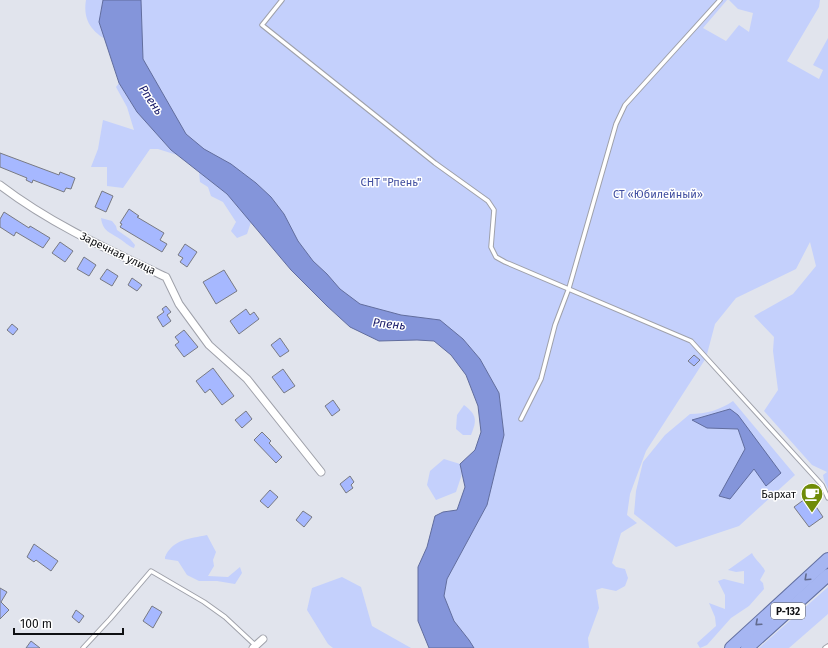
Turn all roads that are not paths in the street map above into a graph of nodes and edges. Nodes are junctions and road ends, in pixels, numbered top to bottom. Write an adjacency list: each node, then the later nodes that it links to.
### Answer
1 (282, 0): 4 (lane)
2 (720, 0): 4 (lane)
3 (0, 185): 6 (street, Заречная улица)
4 (569, 288): 5 (lane); 7 (lane)
5 (520, 419)
6 (321, 472)
7 (828, 498)
8 (828, 559): 14 (highway, Р-132, one-way to 14)
9 (828, 575): 15 (highway, Р-132)
10 (262, 639): 12 (street)
11 (828, 646): 16 (lane)
12 (254, 647): 13 (lane)
13 (83, 648)
14 (731, 648)
15 (747, 648)
16 (825, 648)

